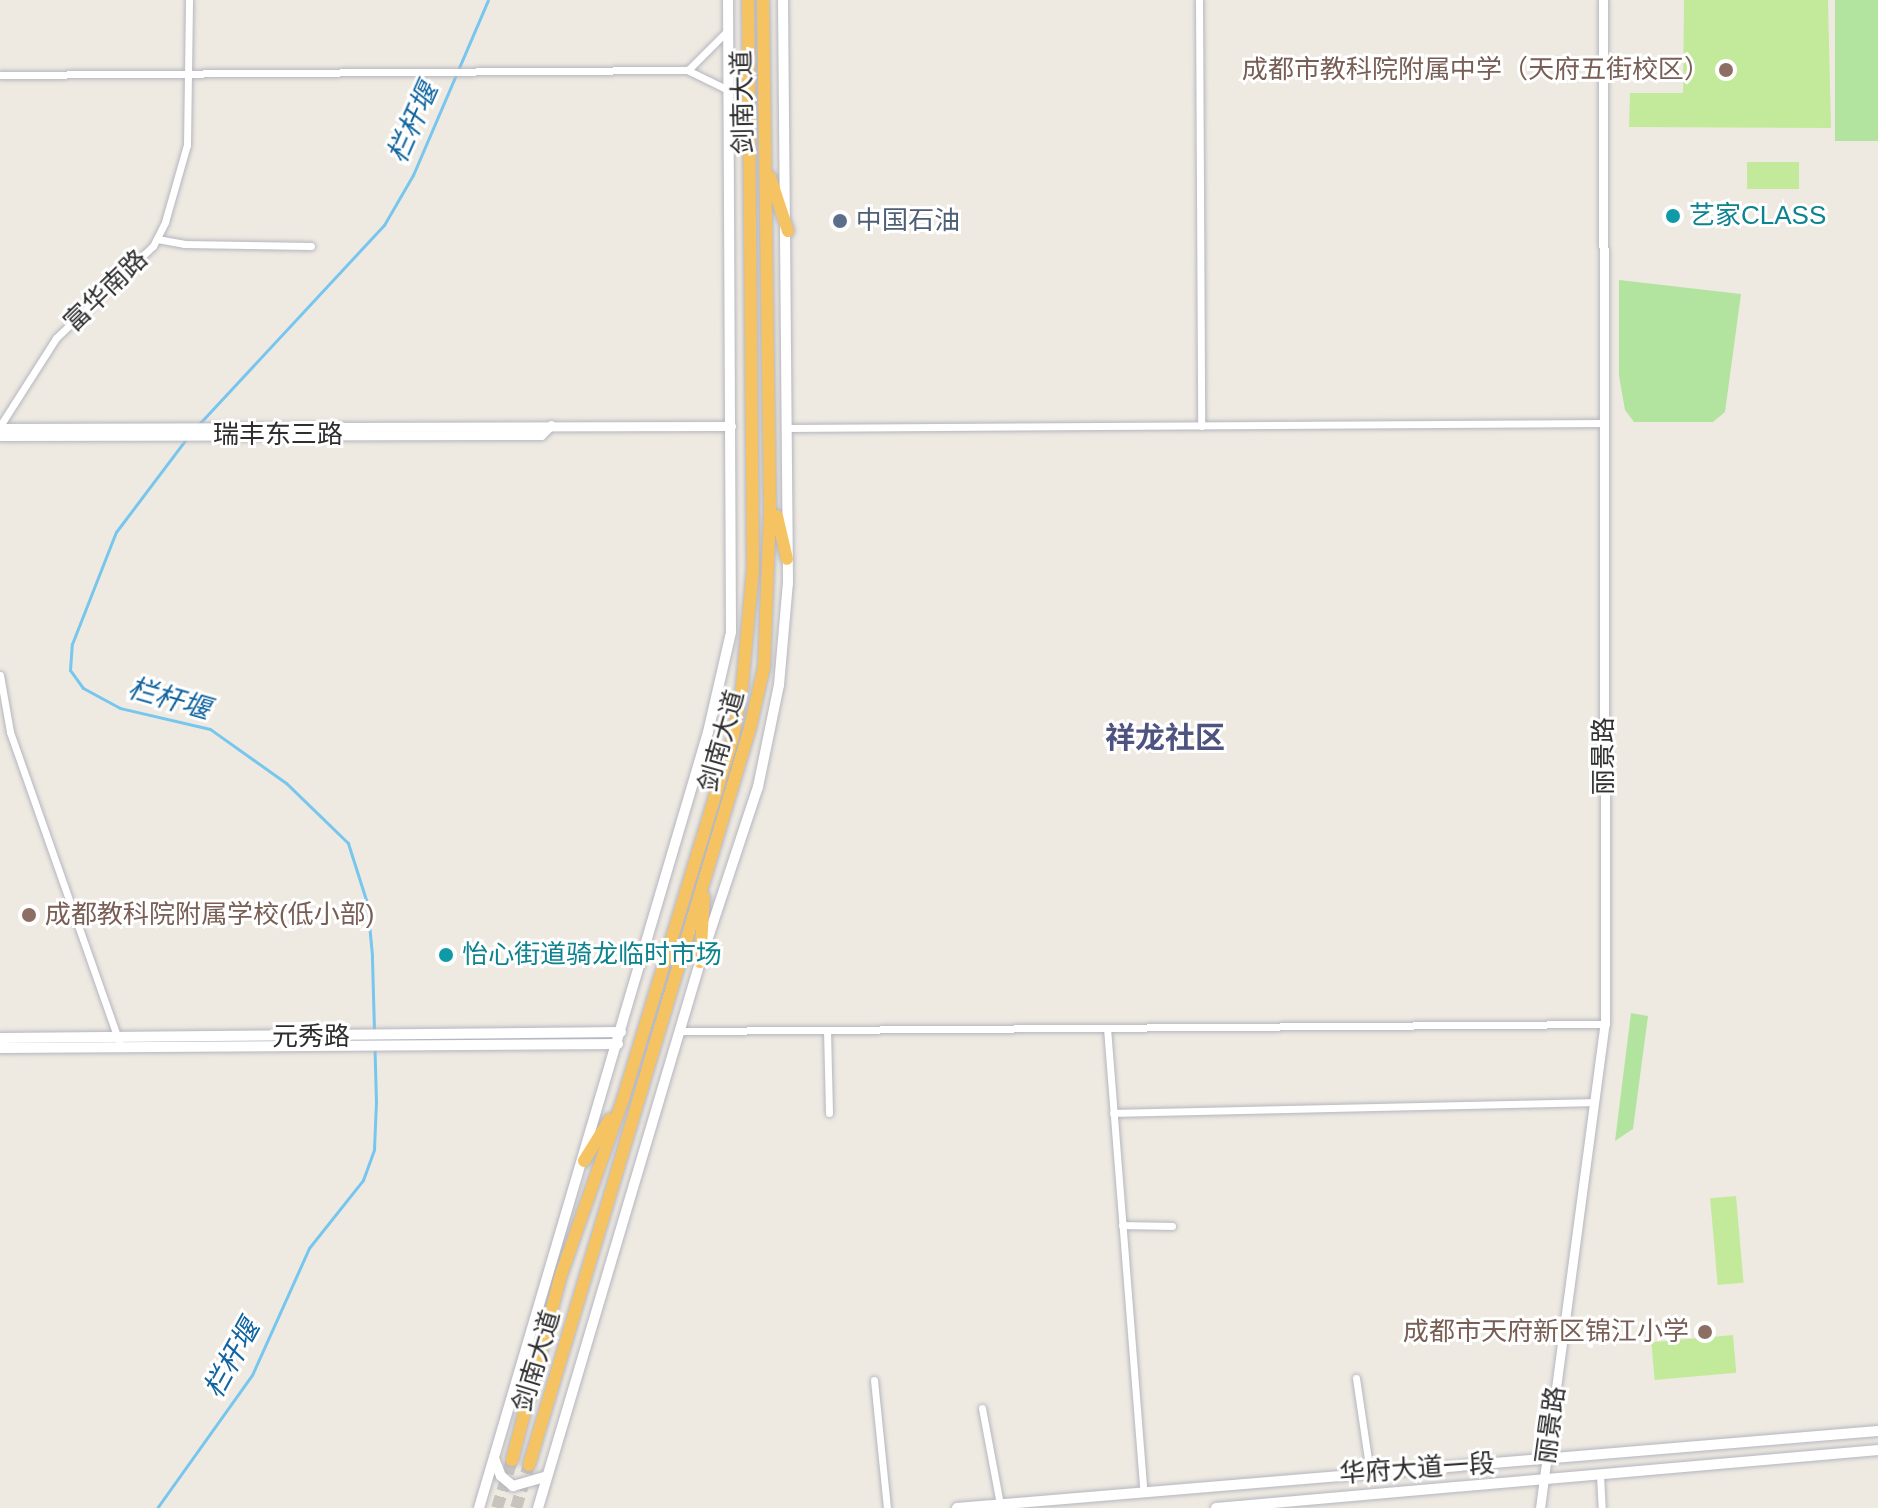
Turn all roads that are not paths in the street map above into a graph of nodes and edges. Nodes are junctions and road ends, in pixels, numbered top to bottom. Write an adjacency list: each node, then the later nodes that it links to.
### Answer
1 (189, 0): 10 (street, 富华南路)
2 (728, 0): 8 (main road)
3 (748, 0): 39 (highway, 剑南大道)
4 (763, 0): 13 (highway, 剑南大道)
5 (783, 0): 14 (main road)
6 (1199, 0): 20 (street)
7 (1603, 0): 18 (street, 丽景路)
8 (728, 29): 9 (street); 12 (main road)
9 (687, 70): 10 (street); 12 (street)
10 (190, 72): 11 (street); 15 (street, 富华南路)
11 (0, 75)
12 (729, 92): 19 (main road)
13 (766, 165): 14 (highway); 17 (highway, 剑南大道)
14 (788, 231): 22 (main road)
15 (157, 239): 16 (street); 21 (street, 富华南路)
16 (311, 246)
17 (769, 414): 25 (highway); 29 (highway, 剑南大道)
18 (1604, 423): 20 (street); 31 (street, 丽景路)
19 (731, 426): 23 (street); 36 (main road)
20 (1201, 426): 22 (street)
21 (0, 427): 23 (street)
22 (786, 428): 25 (main road)
23 (166, 431): 24 (street)
24 (0, 436)
25 (787, 559): 30 (main road)
26 (0, 675): 28 (street)
27 (0, 732): 28 (street)
28 (10, 732): 37 (street)
29 (706, 874): 30 (highway); 54 (highway, 剑南大道)
30 (700, 962): 34 (main road)
31 (1605, 1024): 32 (street); 40 (street, 丽景路)
32 (1107, 1028): 33 (street); 42 (street)
33 (827, 1030): 34 (street); 41 (street)
34 (681, 1031): 57 (main road)
35 (0, 1038): 37 (main road, 元秀路)
36 (619, 1038): 37 (main road, 元秀路); 43 (main road)
37 (119, 1042): 38 (main road, 元秀路)
38 (0, 1048)
39 (623, 1099): 43 (highway); 53 (highway, 剑南大道)
40 (1595, 1102): 42 (street); 52 (street, 丽景路)
41 (829, 1113)
42 (1113, 1113): 44 (street)
43 (584, 1161): 51 (main road)
44 (1122, 1225): 45 (street); 59 (street)
45 (1172, 1226)
46 (1356, 1378): 55 (street)
47 (874, 1380): 64 (street)
48 (982, 1408): 60 (street)
49 (1878, 1431): 52 (main road, 华府大道一段)
50 (1878, 1450): 56 (main road)
51 (494, 1458): 57 (main road); 62 (main road)
52 (1546, 1459): 55 (main road, 华府大道一段); 58 (street, 丽景路)
53 (512, 1460)
54 (529, 1465)
55 (1370, 1473): 59 (main road, 华府大道一段)
56 (1600, 1475): 58 (main road); 68 (street)
57 (547, 1476): 63 (main road)
58 (1544, 1479): 61 (main road); 67 (street, 丽景路)
59 (1143, 1490): 60 (main road, 华府大道一段)
60 (993, 1506): 65 (main road, 华府大道一段)
61 (1270, 1506): 66 (main road)
62 (479, 1508)
63 (538, 1508)
64 (887, 1508)
65 (957, 1508)
66 (1216, 1508)
67 (1540, 1508)
68 (1602, 1508)

